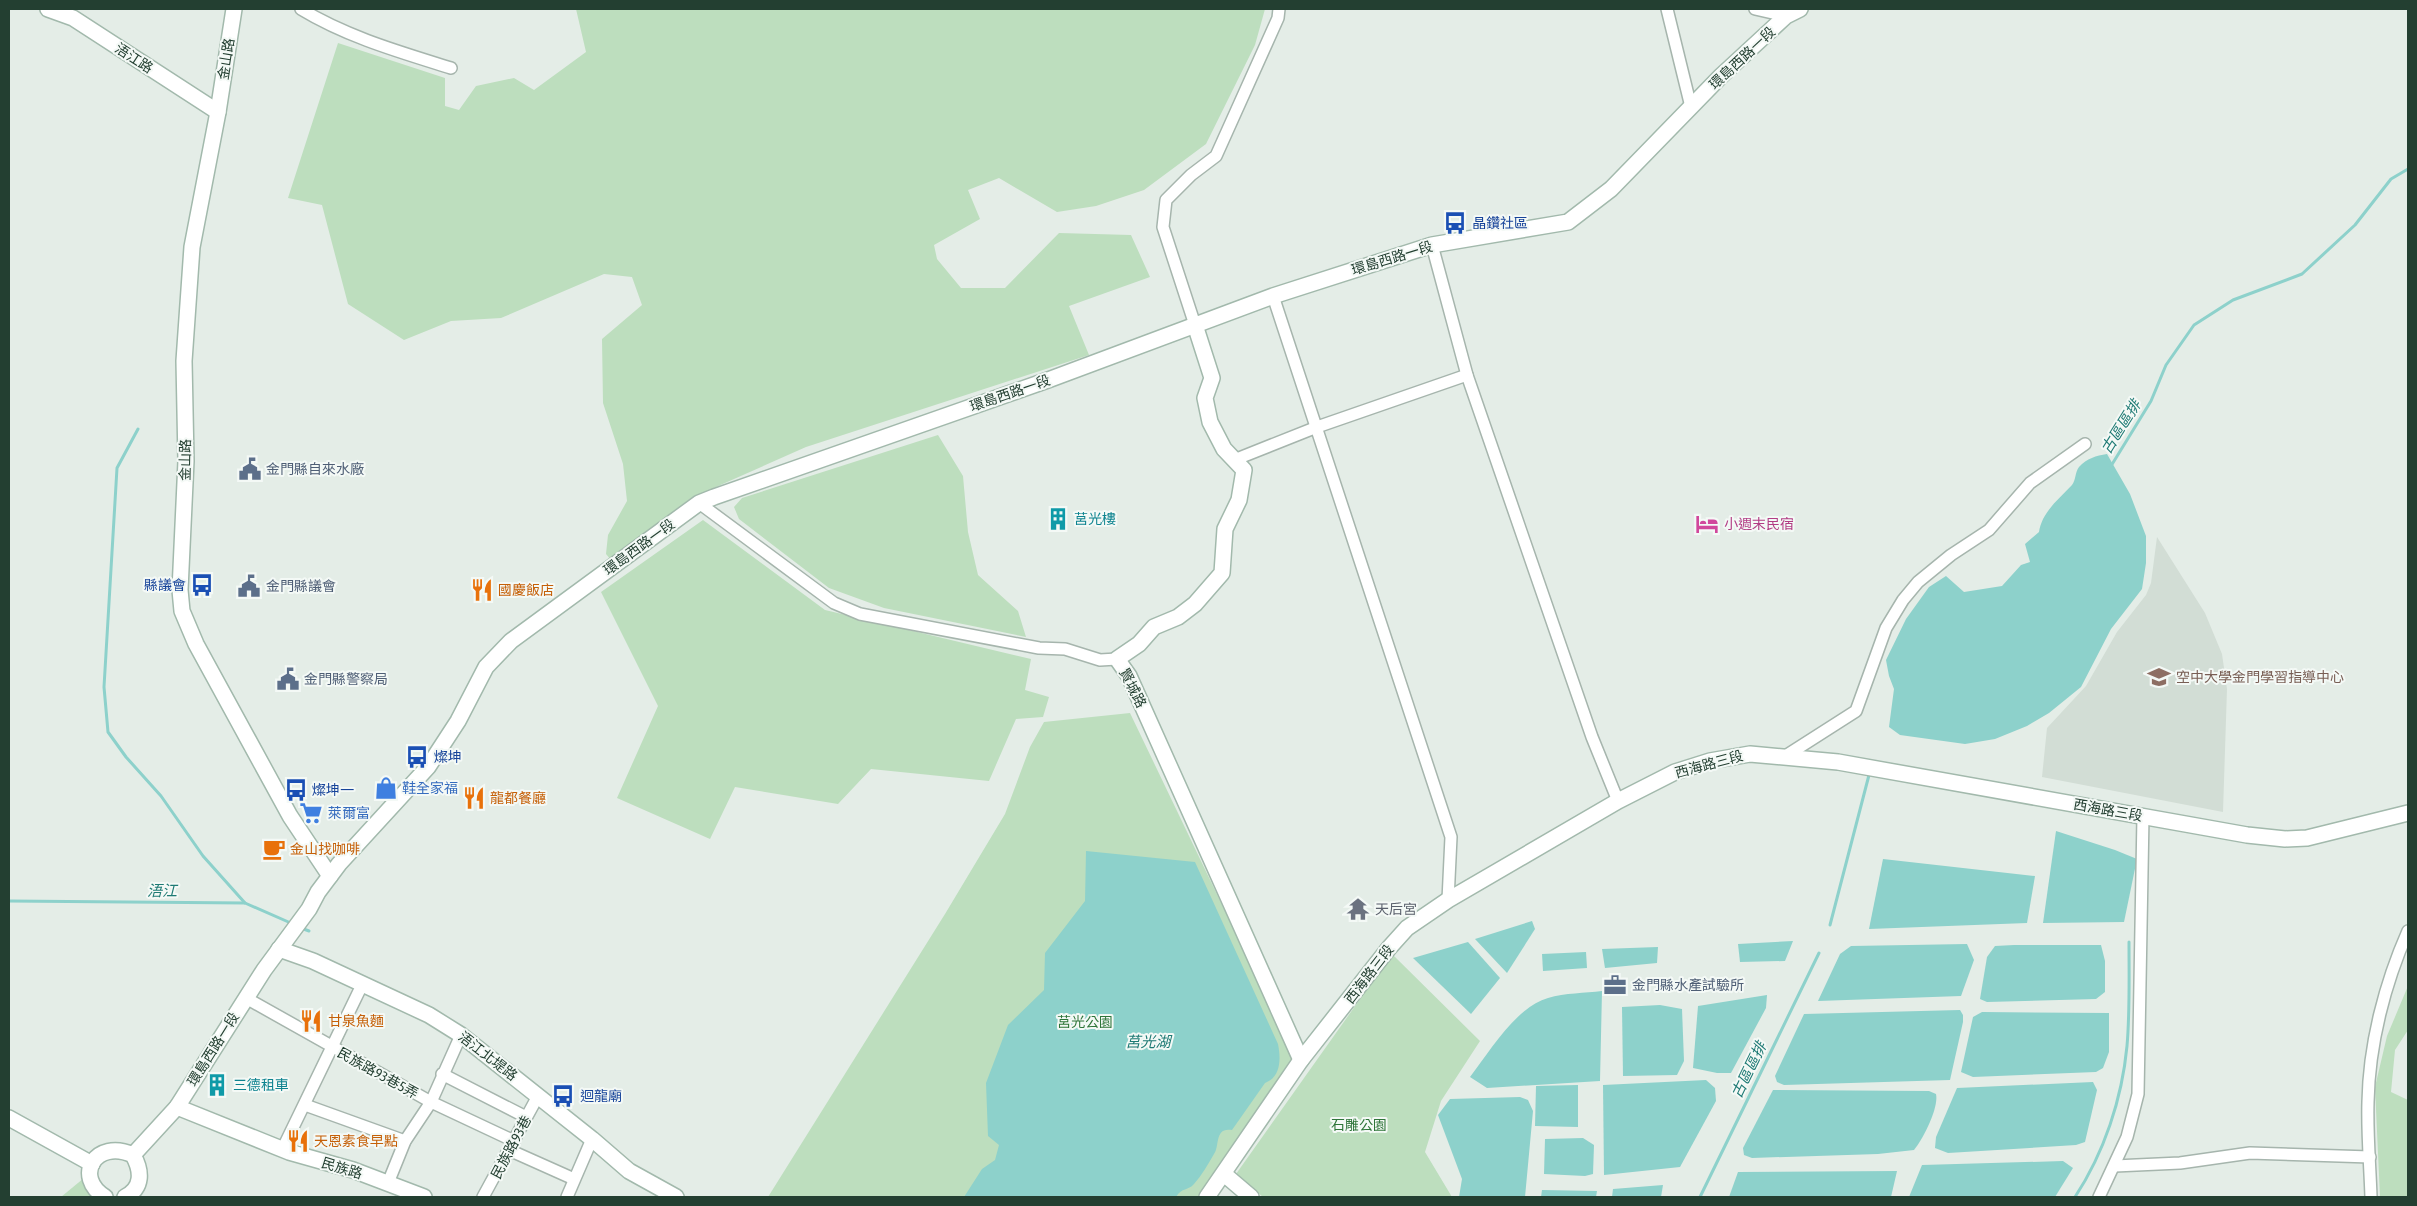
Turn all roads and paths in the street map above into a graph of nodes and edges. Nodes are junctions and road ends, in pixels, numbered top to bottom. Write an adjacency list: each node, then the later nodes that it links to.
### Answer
1 (48, 9): 11 (main road, 浯江路)
2 (234, 9): 11 (main road, 金山路)
3 (301, 9): 9 (street)
4 (1279, 9): 14 (street)
5 (1667, 9): 10 (street)
6 (1755, 9): 8 (street)
7 (1800, 9): 8 (main road, 環島西路一段)
8 (1786, 13): 10 (main road, 環島西路一段)
9 (451, 68)
10 (1691, 107): 12 (main road, 環島西路一段)
11 (218, 112): 25 (main road, 金山路)
12 (1432, 245): 13 (main road, 環島西路一段); 15 (street)
13 (1273, 296): 14 (main road, 環島西路一段); 16 (street)
14 (1195, 325): 18 (main road, 賢城路); 19 (main road, 環島西路一段)
15 (1467, 375): 16 (street); 22 (street)
16 (1317, 427): 18 (street); 26 (street)
17 (2085, 444): 21 (street)
18 (1234, 460): 20 (main road, 賢城路)
19 (699, 503): 20 (street); 25 (main road, 環島西路一段)
20 (1117, 659): 34 (main road, 賢城路)
21 (1784, 757): 22 (main road, 西海路三段); 24 (main road, 西海路三段)
22 (1618, 801): 26 (main road, 西海路三段)
23 (2408, 813): 24 (main road, 西海路三段)
24 (2143, 816): 49 (street)
25 (330, 876): 28 (main road, 環島西路一段)
26 (1448, 900): 34 (main road, 西海路三段)
27 (2408, 931): 29 (street)
28 (283, 944): 30 (main road, 浯江北堤路); 31 (main road, 環島西路一段)
29 (2404, 954): 47 (street)
30 (362, 985): 32 (main road, 浯江北堤路); 33 (street)
31 (246, 998): 33 (street, 民族路93巷5弄); 39 (main road, 環島西路一段)
32 (461, 1035): 35 (street); 36 (main road, 浯江北堤路)
33 (332, 1047): 37 (street, 民族路93巷5弄); 38 (street)
34 (1301, 1060): 50 (main road, 西海路三段)
35 (442, 1074): 37 (street); 40 (street)
36 (538, 1096): 40 (street, 民族路93巷); 42 (main road, 浯江北堤路)
37 (431, 1102): 43 (street); 44 (street, 民族路93巷5弄)
38 (304, 1105): 43 (street); 45 (street)
39 (177, 1107): 45 (main road, 民族路); 46 (main road, 環島西路一段)
40 (526, 1117): 44 (street, 民族路93巷)
41 (9, 1118): 48 (main road)
42 (592, 1138): 51 (street); 58 (main road, 浯江北堤路)
43 (405, 1141): 52 (street)
44 (511, 1145): 51 (street, 民族路93巷5弄); 56 (street, 民族路93巷)
45 (283, 1148): 52 (main road, 民族路)
46 (133, 1155): 48 (main road); 54 (main road)
47 (2370, 1157): 49 (street); 62 (street)
48 (92, 1164): 53 (main road)
49 (2115, 1166): 61 (street)
50 (1224, 1174): 59 (main road, 西海路三段); 60 (main road)
51 (574, 1179): 57 (street)
52 (388, 1183): 55 (main road, 民族路)
53 (105, 1197)
54 (125, 1197)
55 (424, 1197)
56 (483, 1197)
57 (567, 1197)
58 (676, 1197)
59 (1207, 1197)
60 (1251, 1197)
61 (2099, 1197)
62 (2371, 1197)

